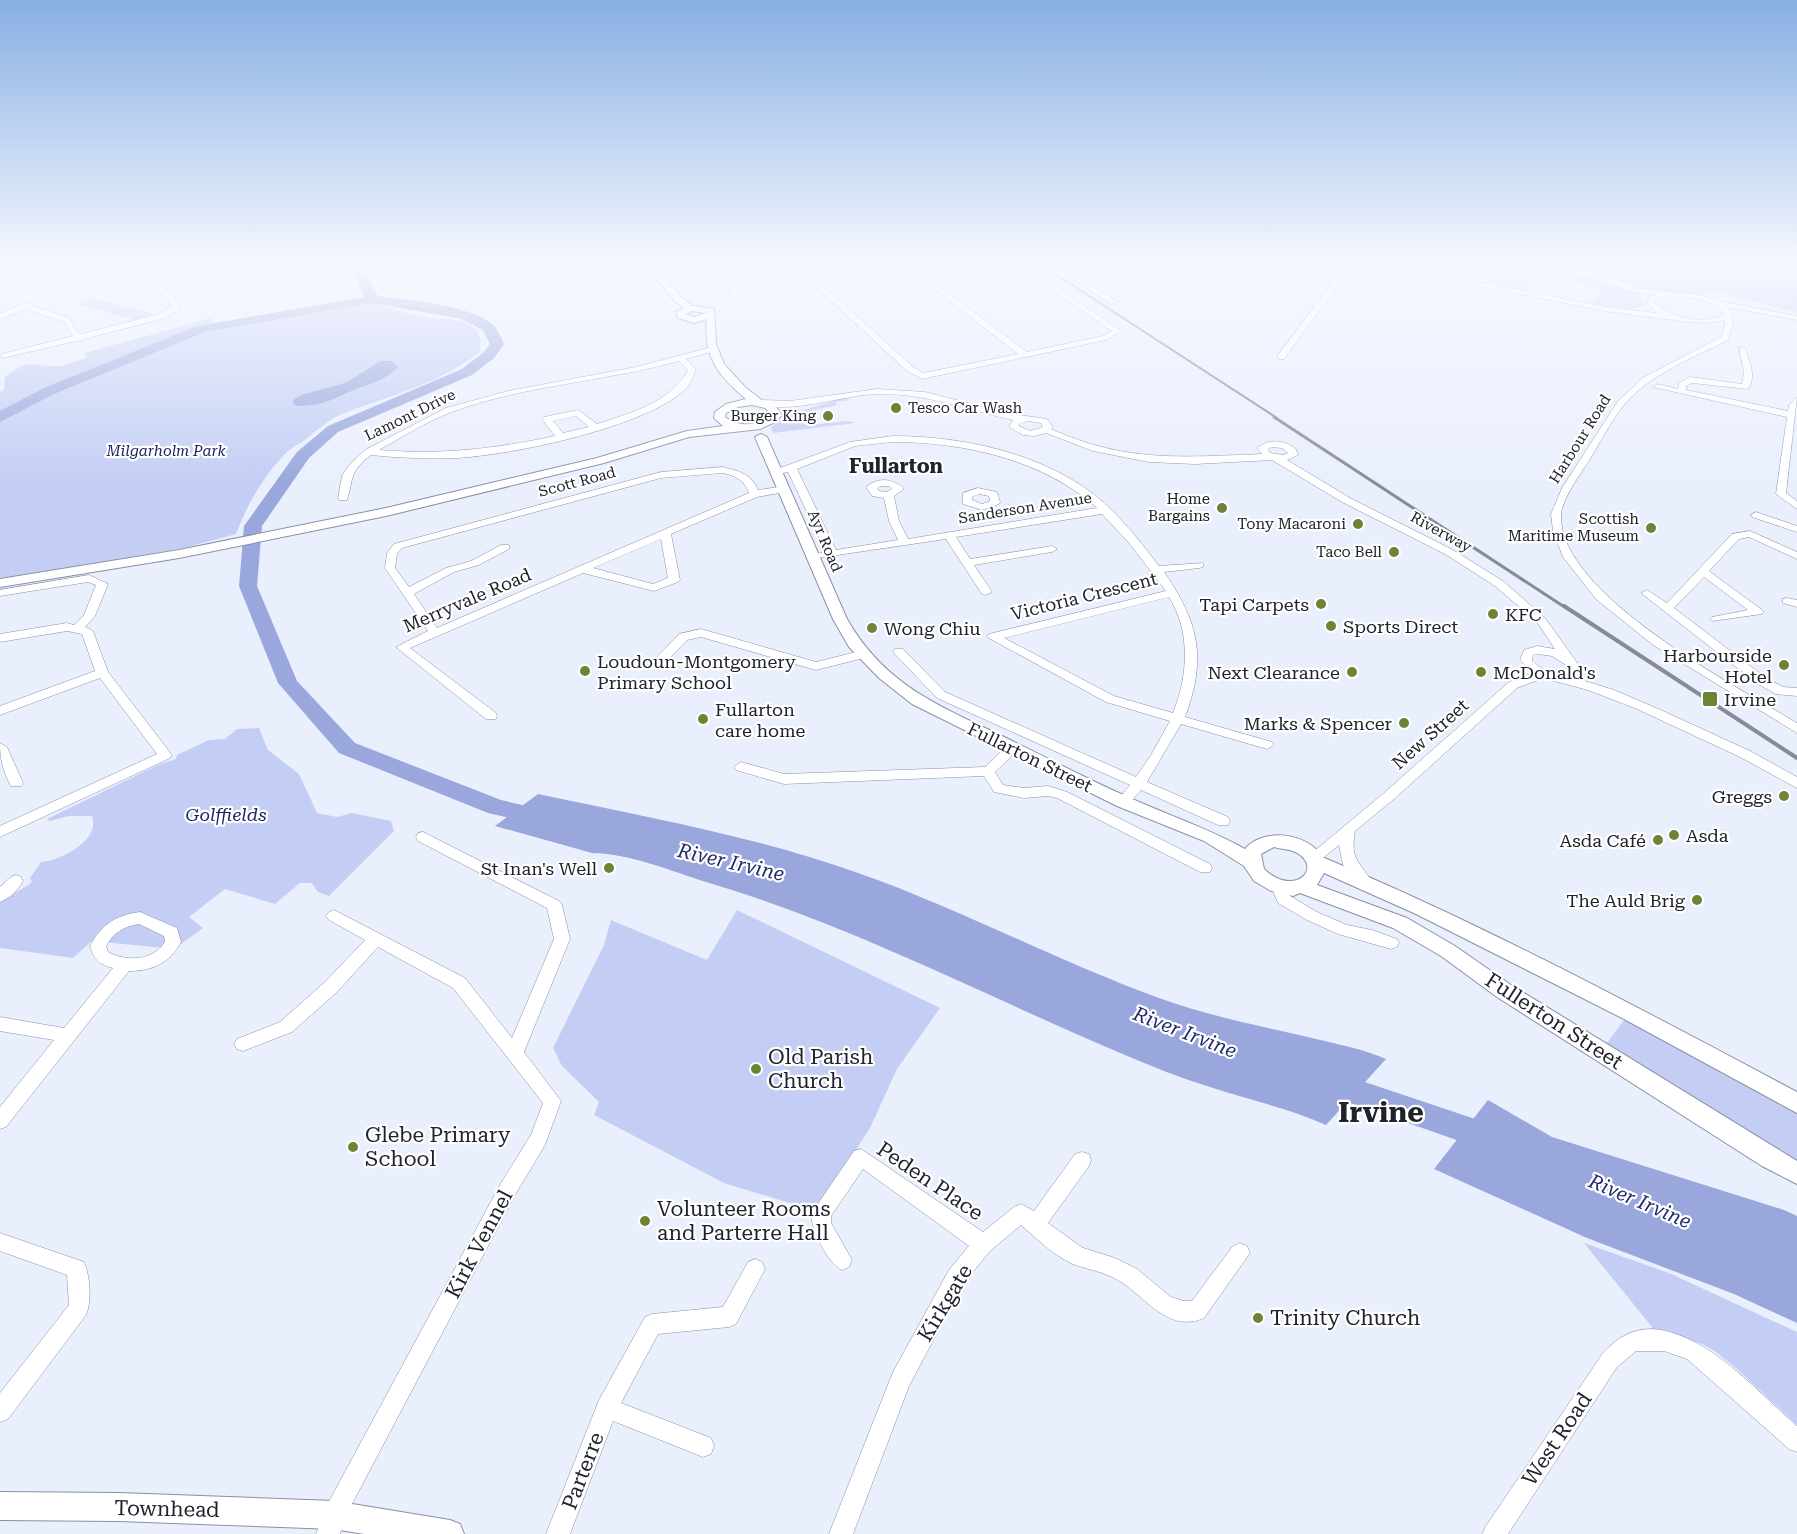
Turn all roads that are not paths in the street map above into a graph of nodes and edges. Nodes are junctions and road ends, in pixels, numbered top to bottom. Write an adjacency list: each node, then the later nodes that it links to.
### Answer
1 (75, 340): 12 (street)
2 (711, 340): 9 (main road)
3 (878, 340): 15 (street)
4 (1005, 340): 10 (street)
5 (1098, 340): 10 (street)
6 (1294, 340): 11 (street)
7 (1708, 340): 89 (street, Harbour Road)
8 (1742, 349): 18 (street)
9 (713, 351): 13 (street, Lamont Drive); 14 (main road)
10 (1024, 354): 15 (street)
11 (1281, 357)
12 (2, 358)
13 (680, 358): 27 (street); 34 (street, Lamont Drive)
14 (728, 379): 22 (main road); 23 (main road)
15 (922, 380): 17 (street); 20 (street)
16 (1657, 387): 18 (street)
17 (879, 391): 19 (street); 20 (street)
18 (1682, 392): 24 (street)
19 (829, 396): 22 (street); 25 (street)
20 (943, 399): 26 (street)
21 (1797, 400): 24 (street)
22 (761, 403): 23 (main road); 25 (main road)
23 (720, 413): 28 (main road); 30 (main road)
24 (1792, 415): 46 (street)
25 (772, 418): 28 (main road); 32 (main road)
26 (1018, 422): 29 (street); 29 (street)
27 (595, 427): 31 (street); 31 (street)
28 (739, 427): 30 (main road); 32 (main road)
29 (1043, 431): 36 (street, Riverway)
30 (687, 434): 64 (main road)
31 (561, 437): 34 (street)
32 (761, 437): 39 (main road, Ayr Road)
33 (1264, 446): 35 (street); 36 (street, Riverway); 37 (street)
34 (368, 452): 44 (street, Lamont Drive)
35 (1293, 455): 37 (street); 40 (street, Riverway)
36 (1239, 457): 37 (street, Riverway)
37 (1273, 457): 40 (street, Riverway)
38 (792, 469): 39 (street); 47 (street); 56 (street, Ayr Road)
39 (777, 471): 41 (main road, Ayr Road)
40 (1306, 473): 74 (street, Riverway)
41 (784, 489): 42 (street, Merryvale Road); 58 (main road, Ayr Road)
42 (755, 494): 51 (street, Merryvale Road); 67 (street, Scott Road)
43 (890, 495): 53 (street)
44 (343, 498)
45 (987, 506): 49 (street)
46 (1797, 506)
47 (1106, 510): 49 (street, Sanderson Avenue); 62 (street)
48 (1756, 515): 50 (street)
49 (1003, 526): 52 (street, Sanderson Avenue)
50 (1797, 529)
51 (665, 533): 61 (street, Merryvale Road); 61 (street)
52 (949, 535): 53 (street, Sanderson Avenue); 59 (street, Sanderson Avenue)
53 (904, 542): 56 (street, Sanderson Avenue)
54 (1052, 549): 59 (street)
55 (516, 552): 67 (street)
56 (832, 554): 58 (street, Sanderson Avenue)
57 (1797, 556): 63 (street)
58 (814, 557): 78 (main road, Ayr Road)
59 (967, 563): 65 (street, Sanderson Avenue)
60 (1199, 564): 62 (street)
61 (582, 569): 73 (street, Merryvale Road)
62 (1155, 570): 68 (street)
63 (1703, 571): 70 (street); 71 (street)
64 (0, 583)
65 (986, 592)
66 (0, 593): 72 (street)
67 (407, 593): 73 (street)
68 (1171, 593): 88 (street); 88 (street, Victoria Crescent)
69 (1647, 593): 70 (street)
70 (1667, 609): 85 (street)
71 (1718, 616)
72 (77, 629): 75 (street); 81 (street)
73 (435, 633): 87 (street, Merryvale Road)
74 (1549, 634): 76 (street); 80 (street, Riverway)
75 (0, 638)
76 (1543, 650): 80 (street); 82 (street)
77 (898, 652): 96 (street)
78 (864, 654): 79 (street); 92 (main road, Fullarton Street)
79 (662, 659)
80 (1570, 663): 83 (street); 84 (street)
81 (102, 673): 86 (street); 101 (street)
82 (1543, 674): 83 (street); 100 (street, New Street)
83 (1558, 677): 84 (street)
84 (1595, 686): 97 (street)
85 (1797, 692)
86 (0, 711)
87 (491, 716)
88 (1179, 718): 90 (street); 96 (street)
89 (1792, 726)
90 (1267, 745)
91 (0, 747): 95 (street)
92 (1012, 749): 94 (street); 98 (main road, Fullarton Street)
93 (741, 767): 94 (street)
94 (988, 771): 105 (street)
95 (16, 783)
96 (1140, 783): 98 (street); 99 (street)
97 (1797, 783)
98 (1123, 802): 103 (main road, Fullarton Street)
99 (1223, 821)
100 (1348, 831): 104 (street, New Street); 107 (street)
101 (0, 832)
102 (423, 837): 118 (street)
103 (1254, 854): 104 (main road); 108 (main road)
104 (1315, 860): 107 (main road, Fullerton Street); 109 (main road)
105 (1205, 868)
106 (16, 881): 110 (street)
107 (1368, 885): 119 (main road, Fullerton Street)
108 (1279, 886): 109 (main road); 113 (street)
109 (1302, 887): 122 (main road, Fullerton Street)
110 (0, 896)
111 (334, 916): 112 (street, Kirk Vennel)
112 (376, 939): 117 (street); 118 (street, Kirk Vennel)
113 (1391, 943)
114 (126, 963): 116 (street)
115 (0, 1024): 116 (street)
116 (69, 1036): 120 (street)
117 (243, 1044)
118 (515, 1052): 134 (street, Kirk Vennel)
119 (1797, 1103)
120 (0, 1121)
121 (1082, 1160): 123 (street)
122 (1797, 1173)
123 (1036, 1224): 125 (street, Kirkgate); 126 (street, Kirkgate)
124 (0, 1242): 130 (street)
125 (983, 1245): 127 (street, Peden Place); 137 (street, Kirkgate)
126 (1240, 1253)
127 (842, 1260)
128 (755, 1269): 129 (street, Parterre)
129 (607, 1408): 132 (street, Parterre); 136 (street, Parterre)
130 (0, 1411)
131 (1797, 1441): 138 (street, West Road)
132 (704, 1446)
133 (0, 1506): 134 (main road, Townhead)
134 (331, 1525): 135 (main road, Townhead)
135 (450, 1534)
136 (558, 1534)
137 (841, 1534)
138 (1494, 1534)

